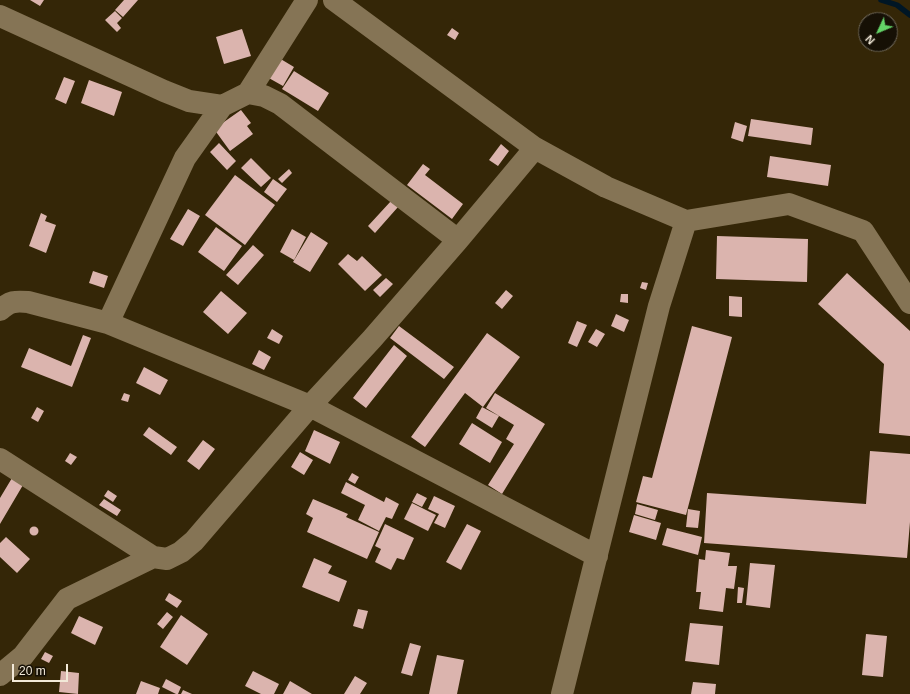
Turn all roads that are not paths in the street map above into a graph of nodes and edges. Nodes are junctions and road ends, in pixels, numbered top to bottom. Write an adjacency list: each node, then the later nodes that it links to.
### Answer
1 (307, 0): 4 (street)
2 (334, 0): 6 (street)
3 (0, 16): 5 (street)
4 (248, 93): 5 (street); 8 (street)
5 (222, 106): 11 (street)
6 (535, 148): 7 (street); 8 (street)
7 (686, 221): 9 (street); 14 (street)
8 (458, 240): 12 (street)
9 (910, 302)
10 (0, 310): 11 (street)
11 (108, 323): 12 (street)
12 (310, 406): 14 (street); 15 (street)
13 (0, 460): 15 (street)
14 (596, 556): 17 (street)
15 (153, 557): 16 (street)
16 (0, 675)
17 (562, 694)

